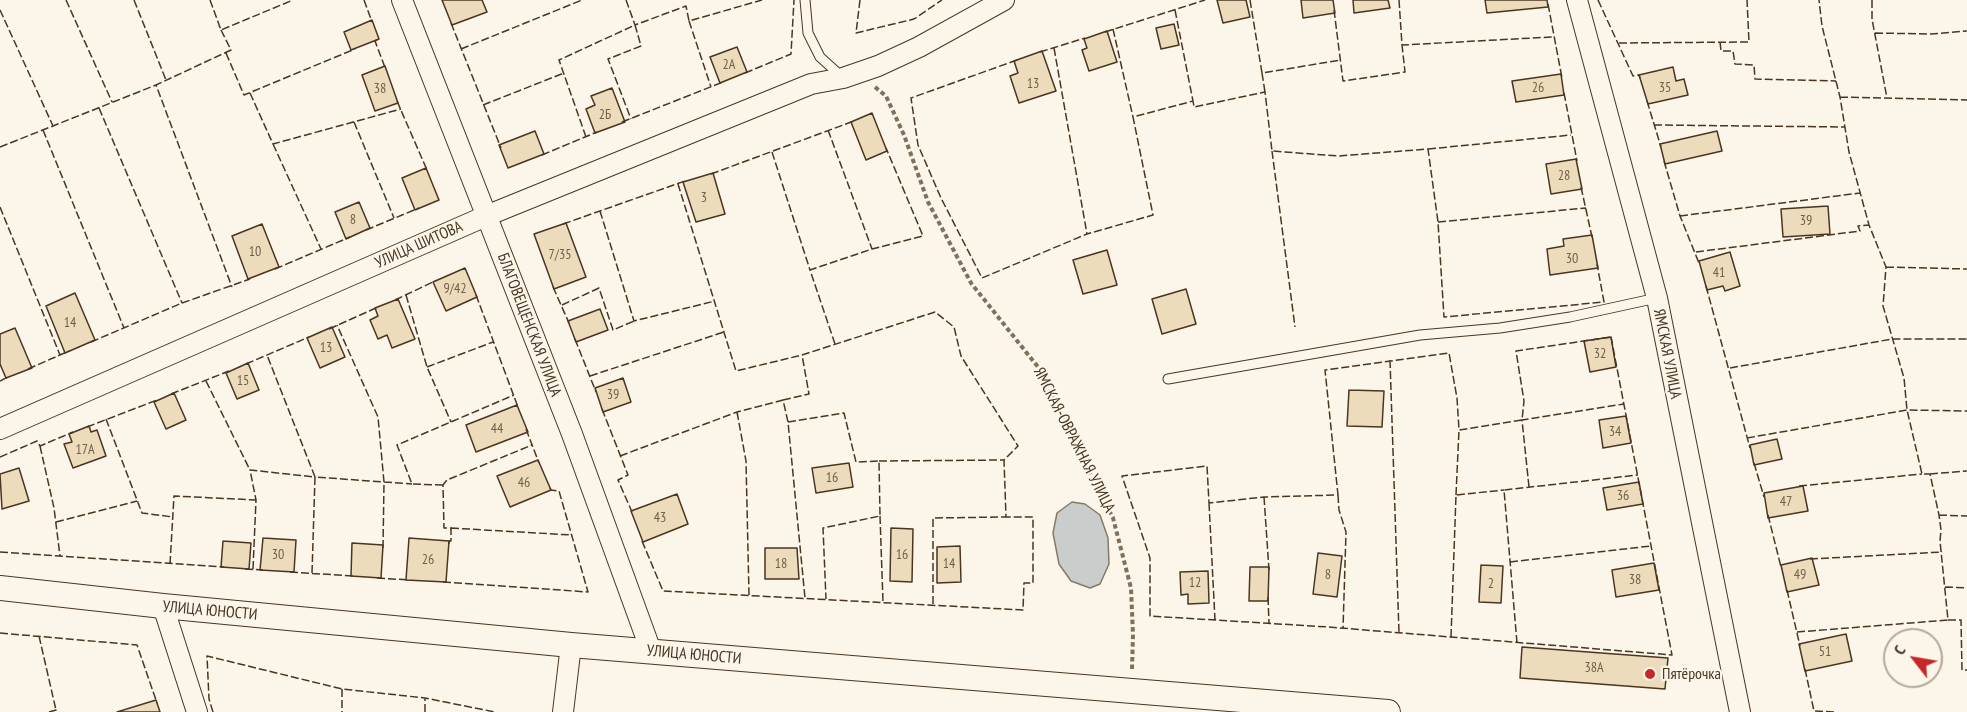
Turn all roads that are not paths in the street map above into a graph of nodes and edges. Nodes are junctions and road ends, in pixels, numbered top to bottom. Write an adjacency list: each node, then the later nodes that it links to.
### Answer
1 (402, 0): 6 (street, БЛАГОВЕЩЕНСКАЯ УЛИЦА)
2 (805, 0): 5 (lane)
3 (1004, 0): 5 (street)
4 (1578, 0): 7 (street, ЯМСКАЯ УЛИЦА)
5 (843, 78): 6 (street, УЛИЦА ШИТОВА)
6 (486, 216): 9 (street, УЛИЦА ШИТОВА); 13 (street, БЛАГОВЕЩЕНСКАЯ УЛИЦА)
7 (1657, 298): 8 (lane); 17 (street, ЯМСКАЯ УЛИЦА)
8 (1168, 379)
9 (0, 429)
10 (0, 588): 11 (street, УЛИЦА ЮНОСТИ)
11 (163, 606): 12 (street, УЛИЦА ЮНОСТИ); 14 (street)
12 (571, 645): 13 (street, УЛИЦА ЮНОСТИ); 15 (street)
13 (651, 651): 16 (street, УЛИЦА ЮНОСТИ)
14 (197, 712)
15 (563, 712)
16 (1388, 712)
17 (1740, 712)

